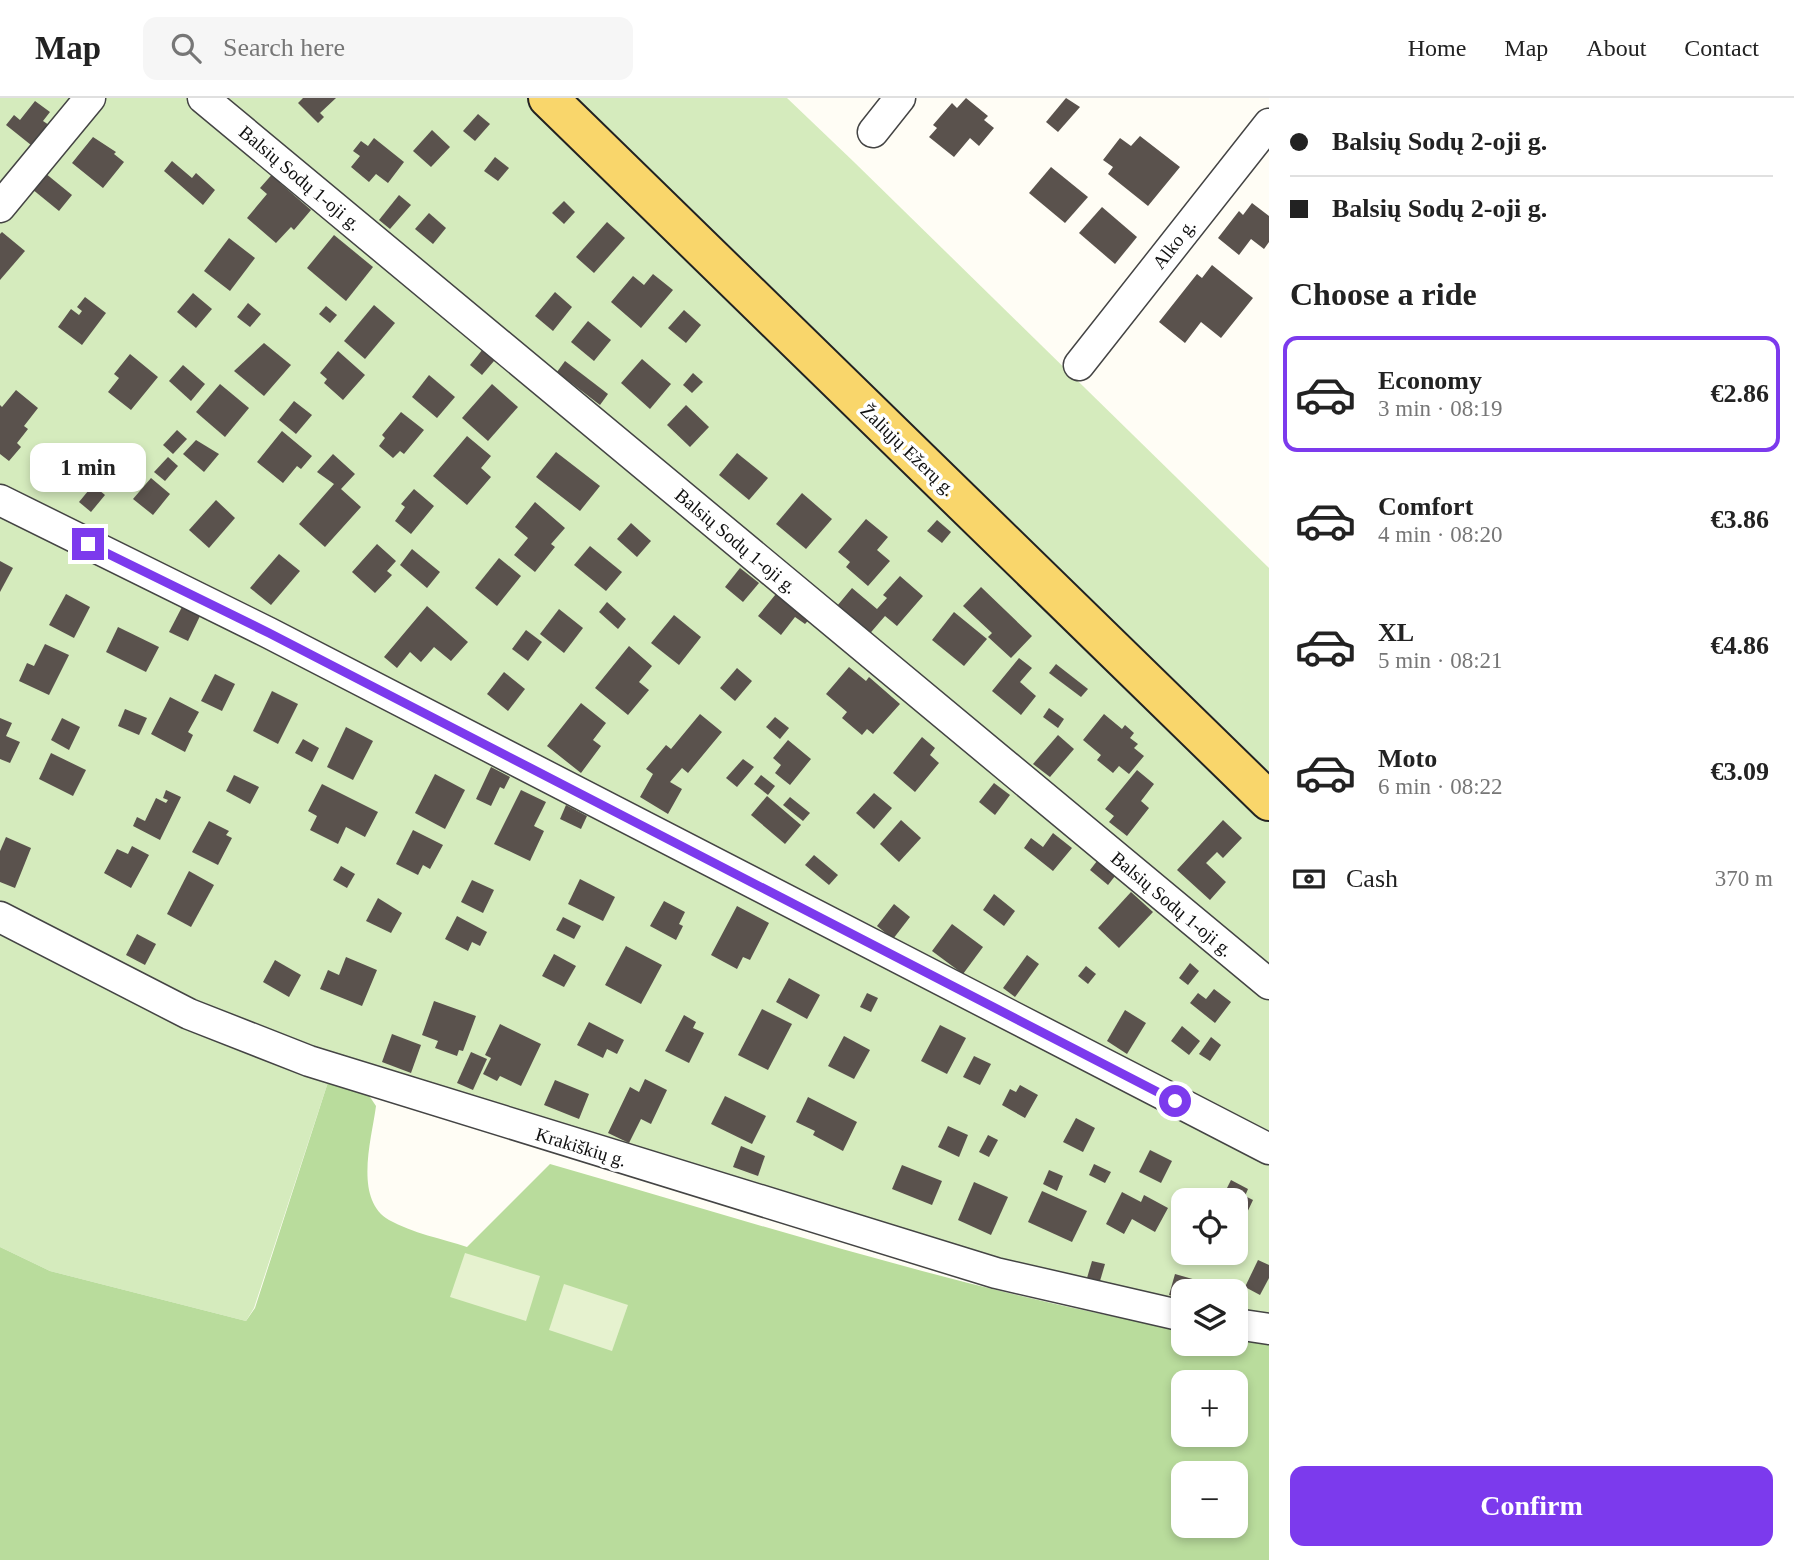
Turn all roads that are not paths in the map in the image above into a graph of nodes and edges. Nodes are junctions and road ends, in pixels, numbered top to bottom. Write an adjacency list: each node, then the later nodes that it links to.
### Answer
1 (90, 98): 7 (street)
2 (203, 98): 12 (street, Balsių Sodų 1-oji g.)
3 (548, 98): 10 (main road, Žaliųjų Ežerų g.)
4 (900, 98): 6 (street)
5 (1269, 124): 8 (street, Alko g.)
6 (873, 132)
7 (0, 207)
8 (1079, 365)
9 (0, 500): 13 (street)
10 (1269, 802)
11 (0, 917): 14 (street, Krakiškių g.)
12 (1269, 984)
13 (1269, 1149)
14 (1171, 1313)
15 (1248, 1326): 16 (street)
16 (1269, 1329)

